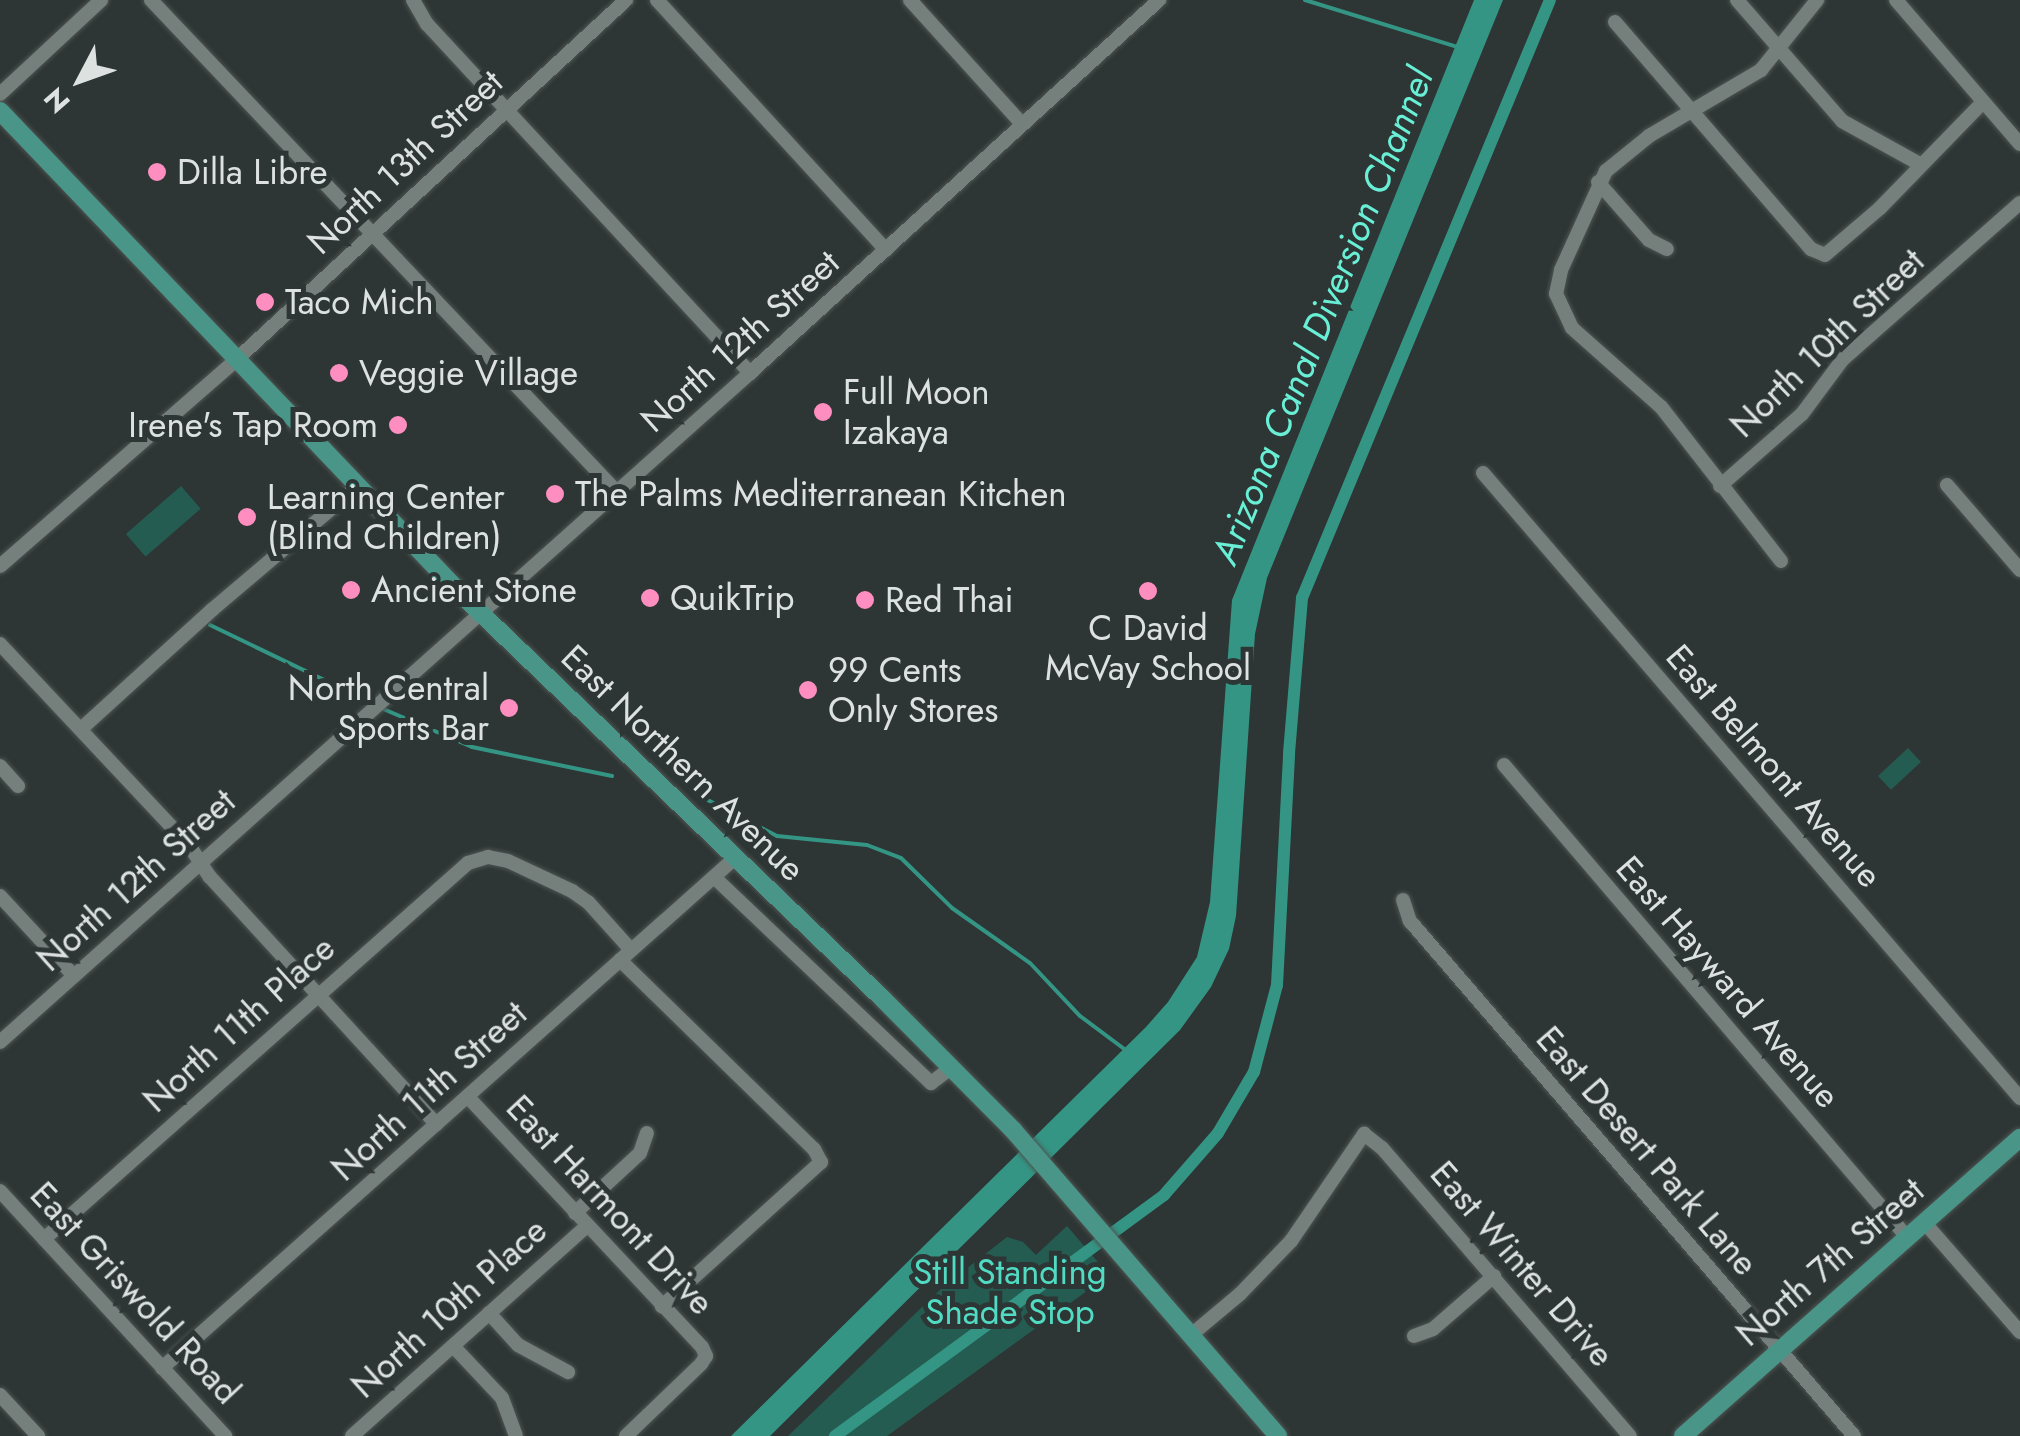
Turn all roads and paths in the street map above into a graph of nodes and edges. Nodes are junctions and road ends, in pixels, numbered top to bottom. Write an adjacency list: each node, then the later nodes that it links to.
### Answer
1 (101, 0): 13 (street)
2 (151, 0): 23 (street)
3 (413, 0): 16 (street)
4 (626, 0): 16 (street, North 13th Street)
5 (657, 0): 25 (street)
6 (1159, 0): 18 (street, North 12th Street)
7 (1737, 0): 12 (street)
8 (1818, 0): 12 (street)
9 (1896, 0): 14 (street)
10 (913, 1): 18 (street)
11 (1615, 22): 15 (street)
12 (1779, 49): 15 (street); 20 (street)
13 (0, 94)
14 (1983, 102): 19 (street); 20 (street)
15 (1691, 109): 20 (street); 21 (street)
16 (506, 110): 23 (street, North 13th Street); 27 (street)
17 (0, 111): 26 (main road, East Northern Avenue)
18 (1022, 124): 25 (street, North 12th Street)
19 (2020, 144)
20 (1920, 164)
21 (1598, 182): 24 (street); 31 (street)
22 (2020, 204): 31 (street, North 10th Street)
23 (374, 232): 26 (street, North 13th Street); 32 (street)
24 (1668, 249)
25 (886, 250): 27 (street, North 12th Street)
26 (236, 360): 30 (main road, East Northern Avenue); 34 (street, North 13th Street)
27 (750, 373): 32 (street, North 12th Street)
28 (1483, 474): 53 (street, East Belmont Avenue)
29 (1947, 485): 35 (street)
30 (358, 486): 36 (main road, East Northern Avenue); 38 (street)
31 (1720, 486): 33 (street)
32 (617, 492): 36 (street, North 12th Street)
33 (1781, 562)
34 (0, 566)
35 (2020, 570)
36 (481, 614): 42 (main road, East Northern Avenue); 43 (street, North 12th Street)
37 (2, 650): 38 (street)
38 (80, 729): 43 (street)
39 (1504, 765): 61 (street, East Hayward Avenue)
40 (0, 766): 41 (street)
41 (18, 786)
42 (735, 858): 44 (street, North 11th Street); 51 (main road, East Northern Avenue)
43 (201, 862): 48 (street, North 12th Street); 49 (street)
44 (714, 878): 47 (street, North 11th Street); 51 (street, East Northern Avenue)
45 (0, 896): 48 (street)
46 (1402, 900): 70 (street, East Desert Park Lane)
47 (626, 955): 49 (street, North 11th Place); 52 (street, North 11th Street); 64 (street)
48 (74, 976): 50 (street, North 12th Street)
49 (318, 994): 54 (street); 62 (street, North 11th Place)
50 (0, 1042)
51 (952, 1067): 67 (main road, East Northern Avenue)
52 (468, 1097): 54 (street, North 11th Street); 58 (street, East Harmont Drive)
53 (2020, 1098)
54 (436, 1124): 71 (street, North 11th Street)
55 (647, 1133): 58 (street, North 10th Place)
56 (2020, 1138): 59 (main road, North 7th Street)
57 (0, 1191): 62 (street, East Griswold Road)
58 (575, 1213): 60 (street, East Harmont Drive)
59 (1924, 1222): 61 (main road, North 7th Street); 66 (street)
60 (586, 1226): 64 (street, East Harmont Drive); 65 (street, North 10th Place)
61 (1907, 1237): 70 (main road, North 7th Street)
62 (44, 1239): 71 (street, East Griswold Road)
63 (1494, 1276): 67 (street, East Winter Drive); 68 (street); 80 (street, East Winter Drive)
64 (662, 1306): 78 (street, East Harmont Drive)
65 (489, 1313): 69 (street, North 10th Place); 72 (street)
66 (2020, 1332)
67 (1192, 1335): 79 (main road, East Northern Avenue)
68 (1414, 1336)
69 (453, 1346): 76 (street, North 10th Place); 77 (street)
70 (1779, 1350): 81 (main road, North 7th Street); 82 (street, East Desert Park Lane)
71 (162, 1368): 75 (street, East Griswold Road)
72 (568, 1372)
73 (0, 1395): 74 (street)
74 (38, 1436)
75 (225, 1436)
76 (352, 1436)
77 (516, 1436)
78 (626, 1436)
79 (1278, 1436)
80 (1630, 1436)
81 (1683, 1436)
82 (1854, 1436)

